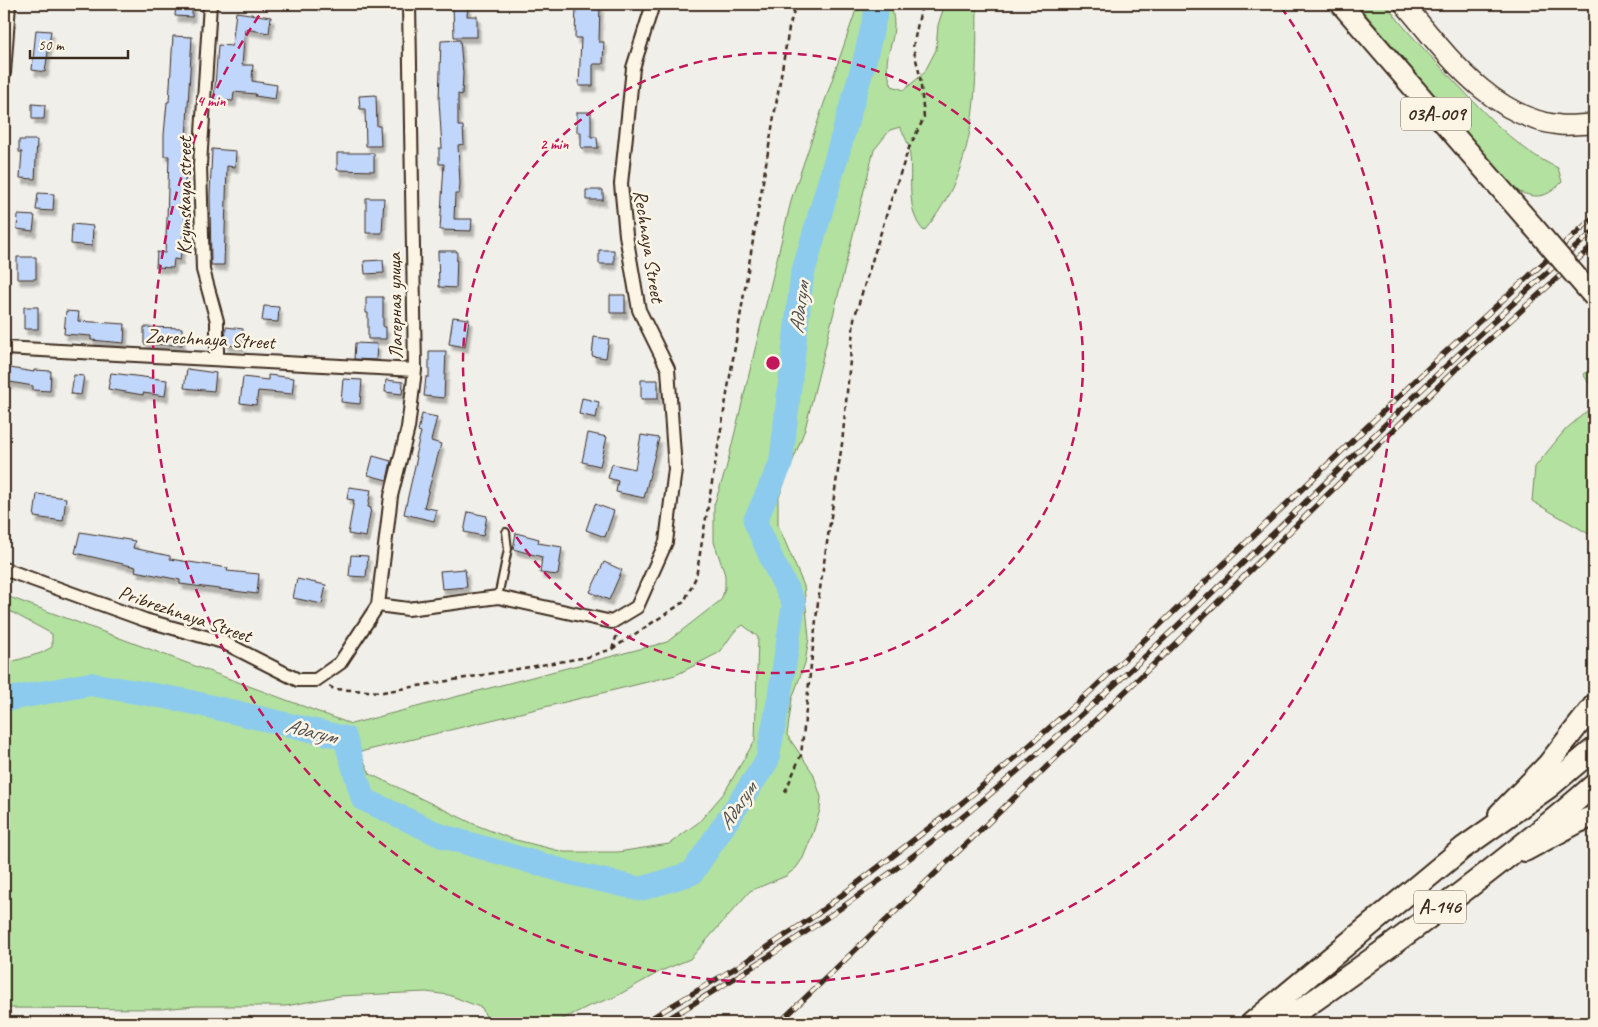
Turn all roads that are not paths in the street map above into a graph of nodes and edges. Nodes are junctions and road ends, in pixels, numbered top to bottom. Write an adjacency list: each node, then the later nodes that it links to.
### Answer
1 (9, 4): 7 (street)
2 (210, 4): 11 (street, Krymskaya street)
3 (409, 4): 12 (street, Лагерная улица)
4 (653, 4): 15 (street, Rechnaya Street)
5 (1341, 4): 9 (main road, 03А-009, bridge)
6 (1404, 4): 8 (main road)
7 (4, 73)
8 (1594, 124)
9 (1594, 297)
10 (4, 348): 11 (street, Zarechnaya Street)
11 (217, 357): 12 (street, Zarechnaya Street)
12 (414, 370): 16 (street, Лагерная улица)
13 (506, 532): 15 (lane)
14 (4, 569): 16 (street, Pribrezhnaya Street)
15 (498, 597): 16 (street)
16 (378, 605)
17 (1594, 705): 21 (main road, А-146)
18 (1594, 749): 21 (highway, А-146)
19 (1594, 785): 22 (highway, А-146)
20 (1594, 816): 22 (main road, А-146)
21 (1463, 848): 23 (highway, А-146)
22 (1466, 888): 24 (highway, А-146)
23 (1252, 1023)
24 (1282, 1023)

